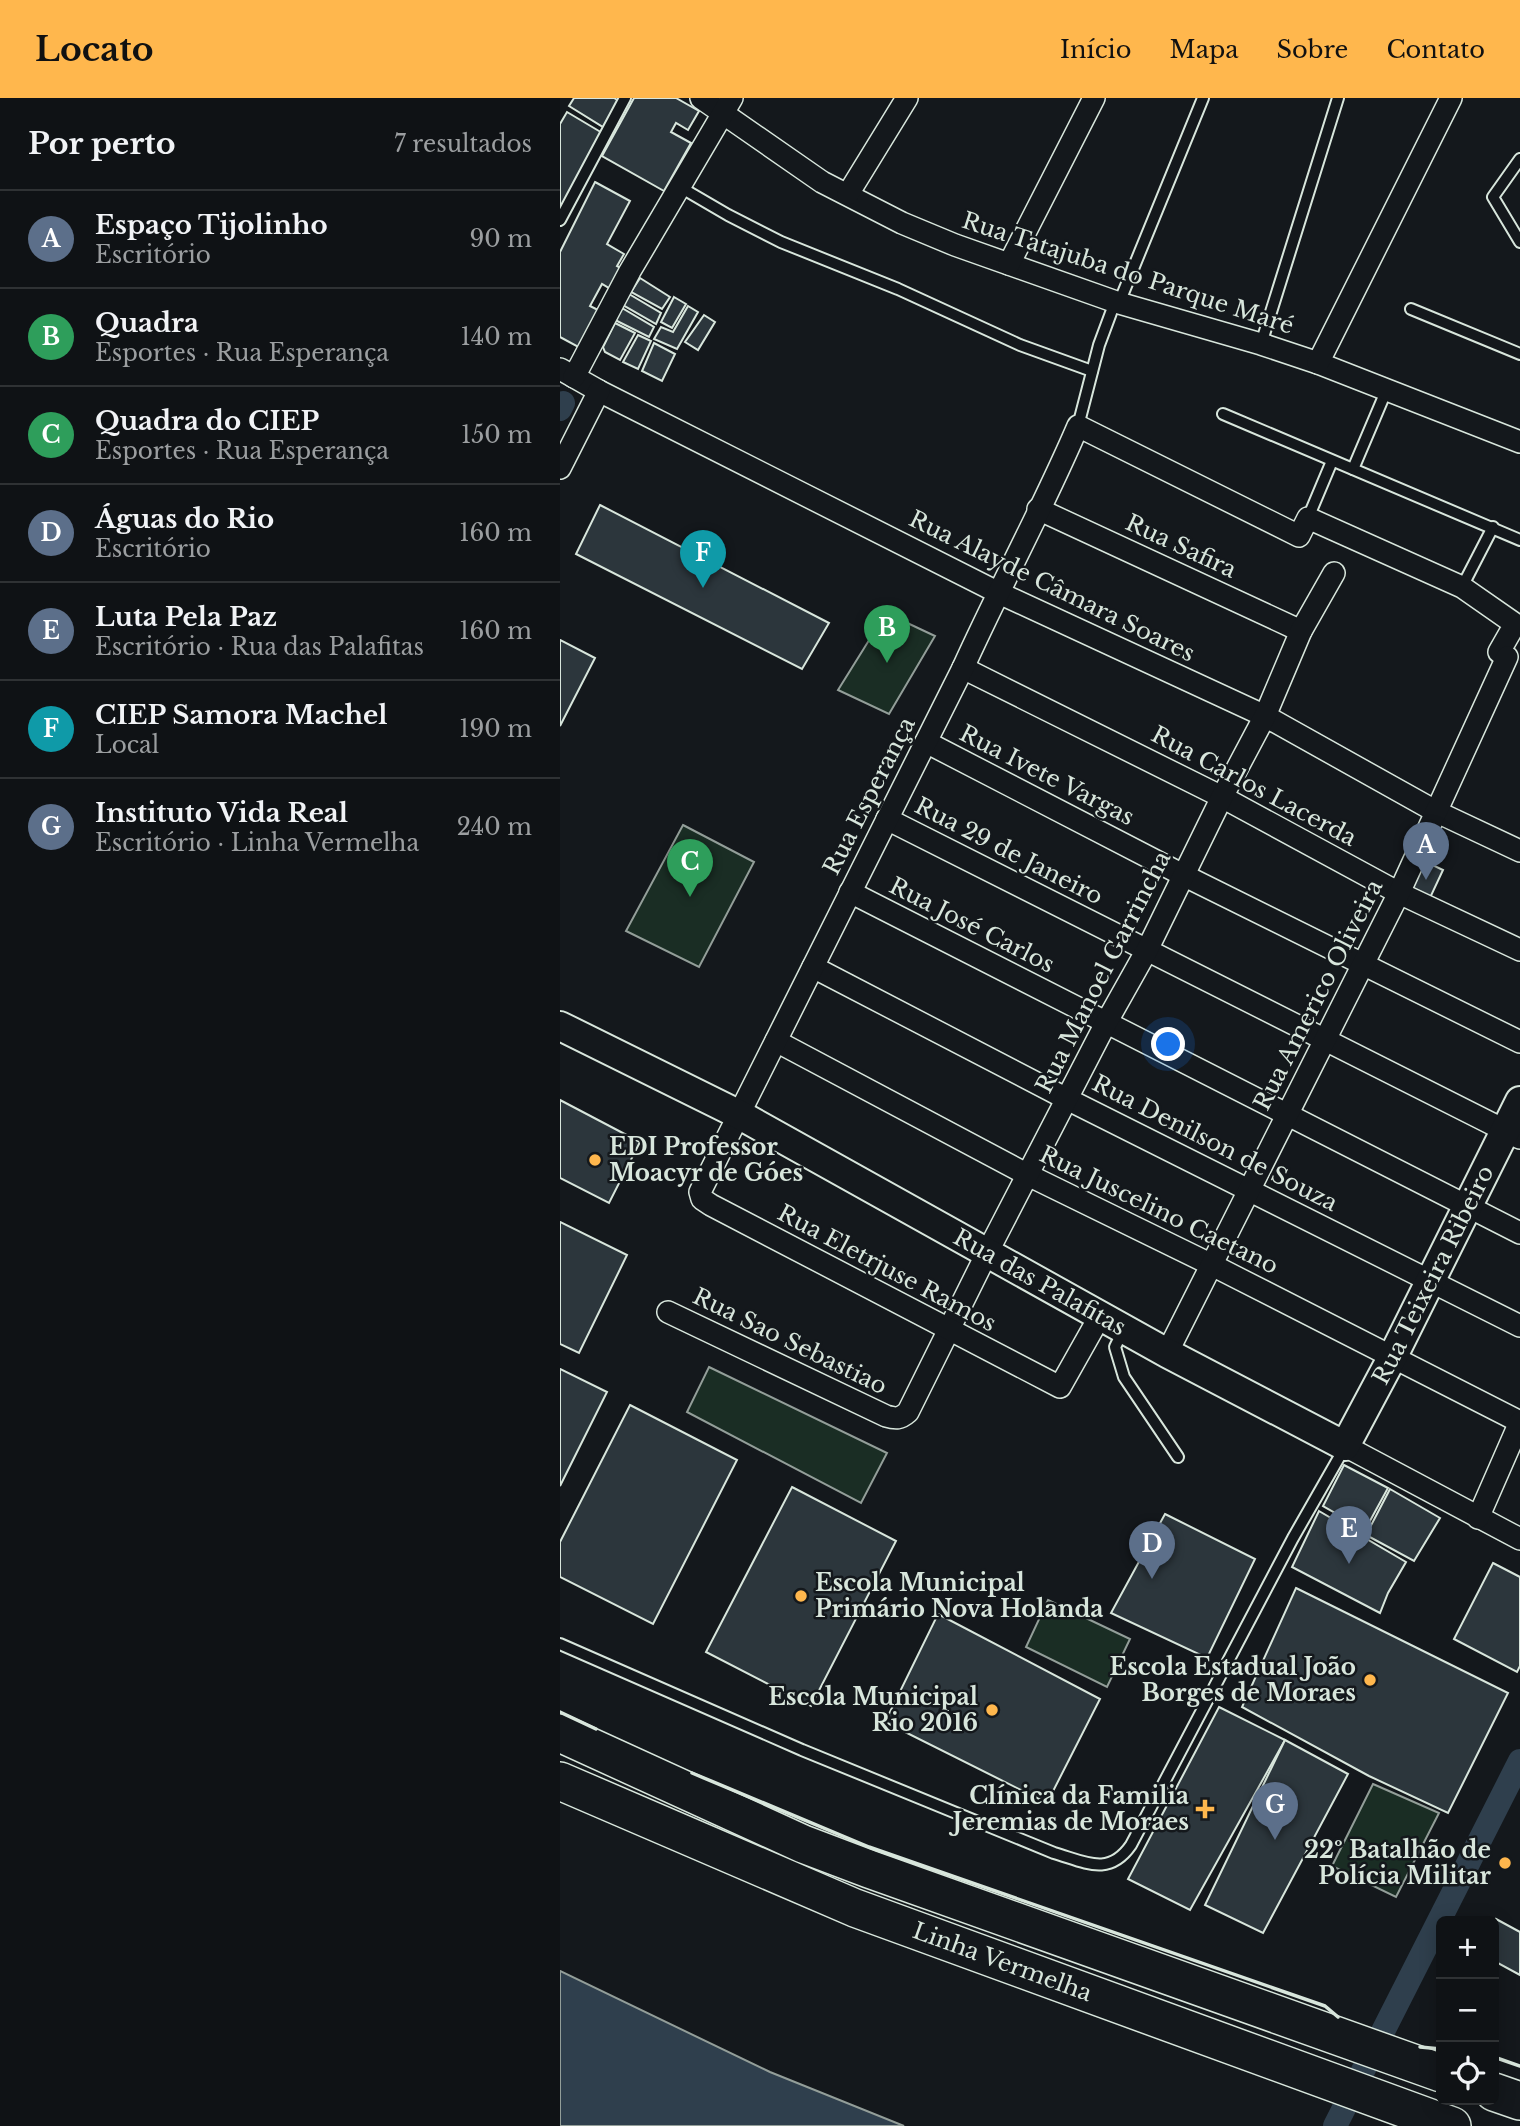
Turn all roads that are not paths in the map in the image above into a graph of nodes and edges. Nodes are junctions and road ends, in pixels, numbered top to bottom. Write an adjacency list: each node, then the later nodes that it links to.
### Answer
1 (625, 98): 12 (lane)
2 (701, 98): 8 (street, Rua Tatajuba do Parque Maré)
3 (907, 98): 11 (street)
4 (1094, 98): 14 (street)
5 (1203, 98): 15 (lane)
6 (1338, 98): 17 (lane)
7 (1451, 98): 19 (street)
8 (727, 105): 10 (street); 11 (street, Rua Tatajuba do Parque Maré)
9 (1520, 159): 13 (lane)
10 (680, 187): 20 (lane); 21 (street)
11 (848, 194): 14 (street, Rua Tatajuba do Parque Maré)
12 (560, 220)
13 (1520, 242)
14 (1009, 264): 15 (street, Rua Tatajuba do Parque Maré)
15 (1117, 302): 17 (street, Rua Tatajuba do Parque Maré); 20 (lane)
16 (1411, 309): 18 (lane)
17 (1261, 344): 19 (street, Rua Tatajuba do Parque Maré)
18 (1520, 354)
19 (1318, 363): 22 (street, Rua Tatajuba do Parque Maré)
20 (1092, 371): 25 (lane)
21 (567, 373): 23 (street, Rua Alayde Câmara Soares)
22 (1387, 389): 26 (street, Rua Tatajuba do Parque Maré); 29 (lane)
23 (599, 391): 28 (street); 36 (street, Rua Alayde Câmara Soares)
24 (1223, 414): 27 (lane)
25 (1078, 426): 30 (street, Rua Esperança); 31 (street)
26 (1520, 442)
27 (1332, 461): 29 (lane); 31 (lane)
28 (560, 468)
29 (1353, 469): 32 (lane)
30 (1038, 509): 36 (street, Rua Esperança); 37 (street, Rua Safira)
31 (1308, 518): 35 (street)
32 (1493, 527): 33 (lane); 35 (lane)
33 (1520, 540)
34 (1334, 573): 37 (street, Rua Manoel Garrincha)
35 (1462, 587): 42 (street, Rua Americo Oliveira)
36 (997, 592): 38 (street, Rua Esperança); 39 (street, Rua Alayde Câmara Soares)
37 (1301, 631): 39 (street, Rua Manoel Garrincha)
38 (963, 668): 40 (street, Rua Esperança); 41 (street, Rua Carlos Lacerda)
39 (1265, 716): 41 (street, Rua Manoel Garrincha); 42 (street, Rua Alayde Câmara Soares)
40 (926, 742): 43 (street, Rua Esperança); 45 (street, Rua Ivete Vargas)
41 (1222, 797): 45 (street, Rua Manoel Garrincha); 47 (street, Rua Carlos Lacerda)
42 (1435, 811): 44 (street, Rua Alayde Câmara Soares); 47 (street, Rua Americo Oliveira)
43 (887, 819): 46 (street, Rua Esperança); 48 (street, Rua 29 de Janeiro)
44 (1517, 847)
45 (1183, 875): 48 (street, Rua Manoel Garrincha); 50 (street, Rua Ivete Vargas)
46 (850, 892): 51 (street, Rua Esperança); 52 (street, Rua José Carlos)
47 (1399, 893): 49 (street, Rua Carlos Lacerda); 50 (street, Rua Americo Oliveira)
48 (1147, 950): 52 (street, Rua Manoel Garrincha); 54 (street, Rua 29 de Janeiro)
49 (1520, 950)
50 (1363, 963): 54 (street, Rua Americo Oliveira); 56 (street, Rua Ivete Vargas)
51 (813, 967): 55 (street, Rua Esperança); 57 (street, Rua Denilson de Souza)
52 (1106, 1023): 57 (street, Rua Manoel Garrincha); 59 (street, Rua José Carlos)
53 (560, 1026): 60 (street, Rua das Palafitas)
54 (1325, 1039): 59 (street, Rua Americo Oliveira); 61 (street, Rua 29 de Janeiro)
55 (776, 1041): 60 (street, Rua Esperança); 62 (street, Rua Juscelino Caetano)
56 (1520, 1042)
57 (1067, 1099): 62 (street, Rua Manoel Garrincha); 64 (street, Rua Denilson de Souza)
58 (1520, 1101): 61 (street, Rua Teixeira Ribeiro)
59 (1287, 1114): 64 (street, Rua Americo Oliveira); 65 (street, Rua José Carlos)
60 (740, 1115): 63 (street, Rua Esperança); 67 (street, Rua das Palafitas)
61 (1513, 1134): 65 (street, Rua Teixeira Ribeiro)
62 (1028, 1175): 67 (street, Rua Manoel Garrincha); 68 (street, Rua Juscelino Caetano)
63 (702, 1188): 73 (street, Rua Eletrjuse Ramos)
64 (1250, 1189): 68 (street, Rua Americo Oliveira); 69 (street, Rua Denilson de Souza)
65 (1468, 1206): 66 (street, Rua José Carlos); 69 (street, Rua Teixeira Ribeiro)
66 (1520, 1233)
67 (987, 1253): 71 (street, Rua das Palafitas); 73 (street, Rua Manoel Garrincha)
68 (1212, 1265): 74 (street, Rua Americo Oliveira); 75 (street, Rua Juscelino Caetano)
69 (1431, 1281): 72 (street, Rua Denilson de Souza); 75 (street, Rua Teixeira Ribeiro)
70 (668, 1312): 76 (street, Rua Sao Sebastiao)
71 (1112, 1322): 73 (street, Rua Eletrjuse Ramos); 74 (street, Rua das Palafitas); 79 (lane)
72 (1520, 1326)
73 (948, 1329): 76 (street, Rua Manoel Garrincha)
74 (1167, 1353): 78 (street, Rua das Palafitas)
75 (1393, 1356): 77 (street, Rua Juscelino Caetano); 78 (street, Rua Teixeira Ribeiro)
76 (918, 1395)
77 (1520, 1422): 80 (street)
78 (1345, 1446): 80 (street, Rua das Palafitas); 82 (lane)
79 (1178, 1457)
80 (1478, 1518): 81 (street, Rua das Palafitas)
81 (1520, 1539)
82 (560, 1644)
83 (560, 1733): 85 (highway, Linha Vermelha)
84 (560, 1781): 88 (highway, Linha Vermelha)
85 (1430, 2068)
86 (1499, 2094): 87 (highway)
87 (1520, 2101)
88 (1452, 2126)

